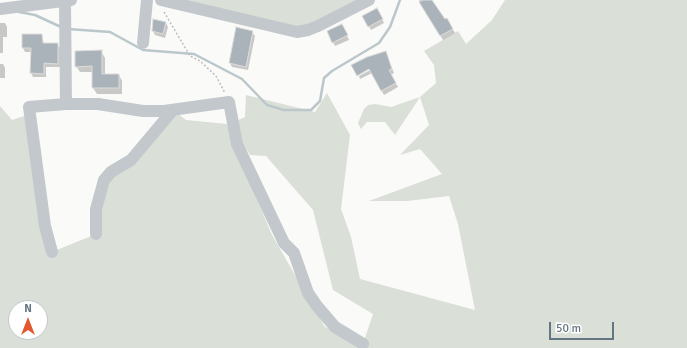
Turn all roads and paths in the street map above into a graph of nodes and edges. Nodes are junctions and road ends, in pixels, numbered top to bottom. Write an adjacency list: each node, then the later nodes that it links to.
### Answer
1 (147, 0): 6 (street)
2 (368, 0): 4 (street)
3 (68, 1): 5 (street); 8 (street)
4 (160, 3): 7 (path)
5 (0, 9)
6 (143, 43)
7 (229, 102): 9 (street); 12 (street)
8 (66, 104): 9 (street); 11 (street)
9 (173, 110): 10 (street)
10 (96, 234)
11 (52, 252)
12 (363, 344)

